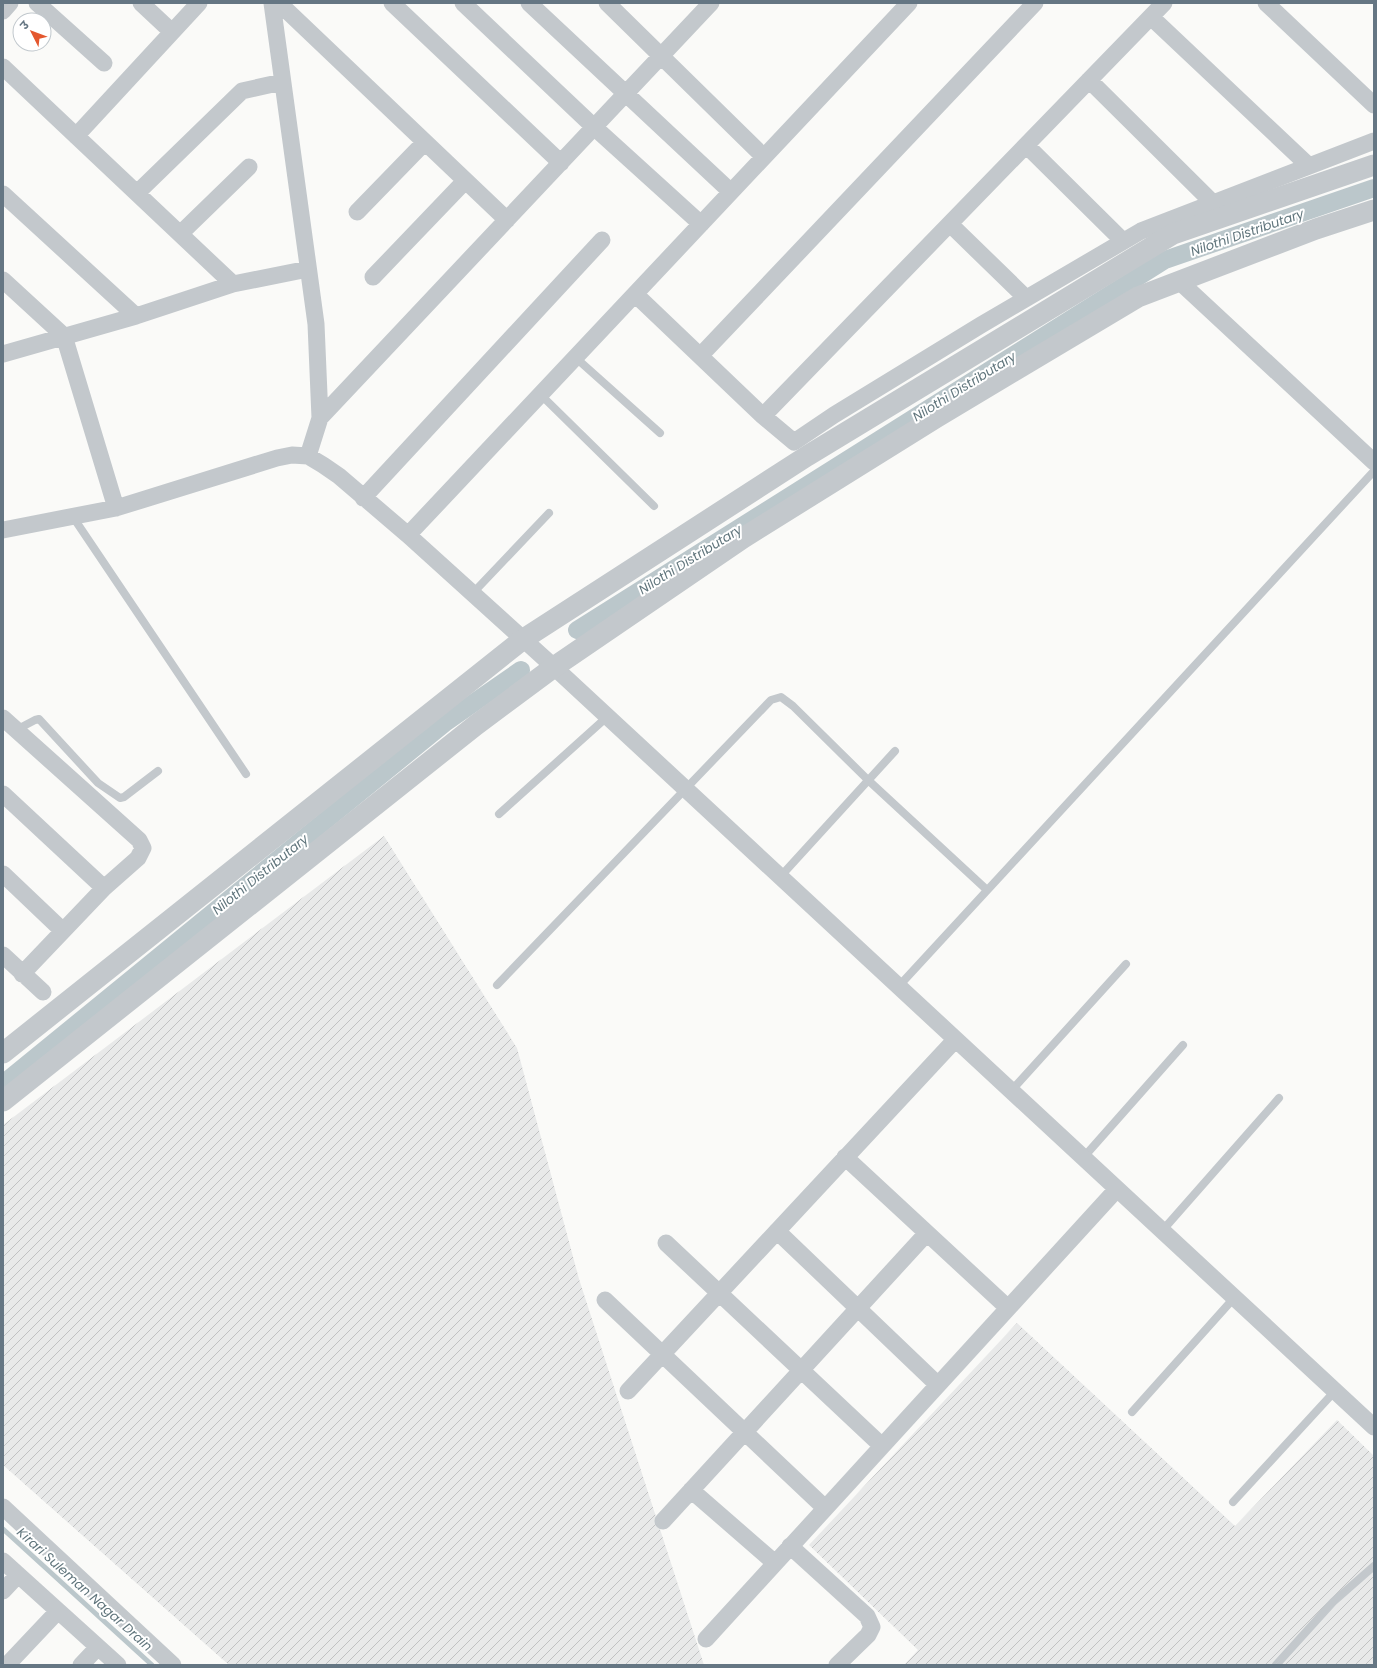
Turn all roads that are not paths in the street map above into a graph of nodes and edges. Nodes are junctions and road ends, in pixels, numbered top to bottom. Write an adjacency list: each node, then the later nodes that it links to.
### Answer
1 (10, 3): 16 (street)
2 (37, 3): 20 (street)
3 (141, 3): 18 (street)
4 (198, 3): 18 (street)
5 (272, 3): 23 (street)
6 (280, 3): 29 (street)
7 (392, 3): 32 (street)
8 (463, 3): 26 (street)
9 (529, 3): 24 (street)
10 (607, 3): 19 (street)
11 (909, 3): 31 (street)
12 (1035, 3): 59 (street)
13 (1164, 3): 17 (street)
14 (1266, 3): 25 (street)
15 (707, 5): 19 (street)
16 (3, 11)
17 (1151, 17): 22 (street); 34 (street)
18 (172, 32): 27 (street)
19 (662, 56): 24 (street); 31 (street)
20 (104, 63)
21 (3, 67): 27 (street)
22 (1089, 80): 30 (street); 40 (street)
23 (282, 82): 38 (street); 49 (street)
24 (626, 94): 26 (street); 37 (street)
25 (1374, 105)
26 (594, 127): 32 (street); 44 (street)
27 (76, 136): 38 (street)
28 (1374, 141): 34 (street)
29 (425, 142): 36 (street); 42 (street)
30 (1026, 145): 45 (street); 48 (street)
31 (764, 157): 37 (street)
32 (561, 163): 43 (street)
33 (1374, 165): 65 (street)
34 (1309, 166): 40 (street)
35 (249, 167): 46 (street)
36 (465, 181): 43 (street); 50 (street)
37 (731, 192): 44 (street)
38 (137, 193): 46 (street)
39 (3, 194): 56 (street)
40 (1213, 203): 48 (street)
41 (1374, 210): 52 (street)
42 (358, 212)
43 (507, 220): 63 (street)
44 (701, 224): 54 (street)
45 (950, 224): 55 (street); 62 (street)
46 (180, 234): 53 (street)
47 (602, 240): 69 (street)
48 (1123, 241): 55 (street)
49 (308, 269): 53 (street); 63 (street)
50 (373, 277)
51 (3, 280): 57 (street)
52 (1179, 282): 67 (street); 78 (street)
53 (233, 284): 56 (street)
54 (635, 294): 59 (street); 60 (street)
55 (1026, 298): 65 (street)
56 (136, 316): 57 (street)
57 (64, 336): 58 (street); 71 (street)
58 (3, 354)
59 (700, 356): 62 (street)
60 (576, 358): 61 (street); 64 (lane)
61 (541, 395): 70 (lane); 75 (street)
62 (763, 416): 65 (street)
63 (320, 418): 66 (street)
64 (660, 433)
65 (800, 449): 77 (street)
66 (308, 456): 69 (street); 71 (street)
67 (1374, 462)
68 (1374, 471): 92 (lane)
69 (363, 498): 75 (street)
70 (654, 506)
71 (116, 508): 73 (street)
72 (549, 513): 76 (lane)
73 (73, 516): 74 (street); 84 (lane)
74 (3, 530)
75 (408, 535): 76 (street)
76 (472, 594): 77 (street)
77 (522, 640): 78 (street); 102 (street)
78 (554, 667): 79 (street); 105 (street)
79 (607, 717): 86 (street); 88 (lane)
80 (3, 718): 81 (street)
81 (16, 730): 83 (lane); 91 (street)
82 (895, 750): 85 (lane)
83 (158, 771)
84 (246, 774)
85 (868, 780): 86 (lane); 90 (lane); 92 (lane)
86 (685, 789): 90 (street); 97 (lane)
87 (3, 794): 91 (street)
88 (498, 814)
89 (3, 874): 93 (street)
90 (780, 877): 98 (street)
91 (104, 888): 93 (street)
92 (987, 890): 98 (lane)
93 (63, 931): 96 (street)
94 (3, 956): 96 (street)
95 (1126, 964): 103 (lane)
96 (22, 974): 99 (street)
97 (497, 985)
98 (898, 987): 100 (street)
99 (43, 992)
100 (955, 1040): 103 (street); 106 (street)
101 (1183, 1045): 107 (lane)
102 (3, 1053)
103 (1011, 1091): 107 (street)
104 (1279, 1098): 110 (lane)
105 (3, 1101)
106 (845, 1157): 109 (street); 111 (street)
107 (1083, 1158): 108 (street)
108 (1117, 1189): 110 (street); 117 (street)
109 (776, 1231): 113 (street); 116 (street)
110 (1162, 1231): 114 (street)
111 (927, 1233): 116 (street); 117 (street)
112 (666, 1244): 113 (street)
113 (719, 1293): 118 (street); 119 (street)
114 (1234, 1298): 122 (street); 123 (lane)
115 (605, 1300): 118 (street)
116 (858, 1308): 119 (street); 120 (street)
117 (1008, 1308): 120 (street)
118 (662, 1353): 121 (street); 125 (street)
119 (801, 1369): 125 (street); 126 (street)
120 (938, 1385): 126 (street)
121 (628, 1391)
122 (1335, 1391): 124 (street); 128 (lane)
123 (1132, 1412)
124 (1374, 1427)
125 (744, 1431): 127 (street); 130 (street)
126 (882, 1446): 130 (street)
127 (691, 1490): 131 (street); 134 (street)
128 (1233, 1502)
129 (3, 1507): 144 (street)
130 (825, 1508): 132 (street)
131 (663, 1521)
132 (790, 1546): 134 (street); 145 (street)
133 (3, 1561): 136 (street)
134 (775, 1563): 139 (street)
135 (1374, 1566): 146 (lane)
136 (18, 1575): 137 (street); 138 (street)
137 (3, 1591)
138 (58, 1611): 140 (street); 141 (street)
139 (706, 1639)
140 (98, 1647): 142 (street); 143 (street)
141 (7, 1665)
142 (81, 1665)
143 (118, 1665)
144 (173, 1665)
145 (837, 1665)
146 (1276, 1665)

